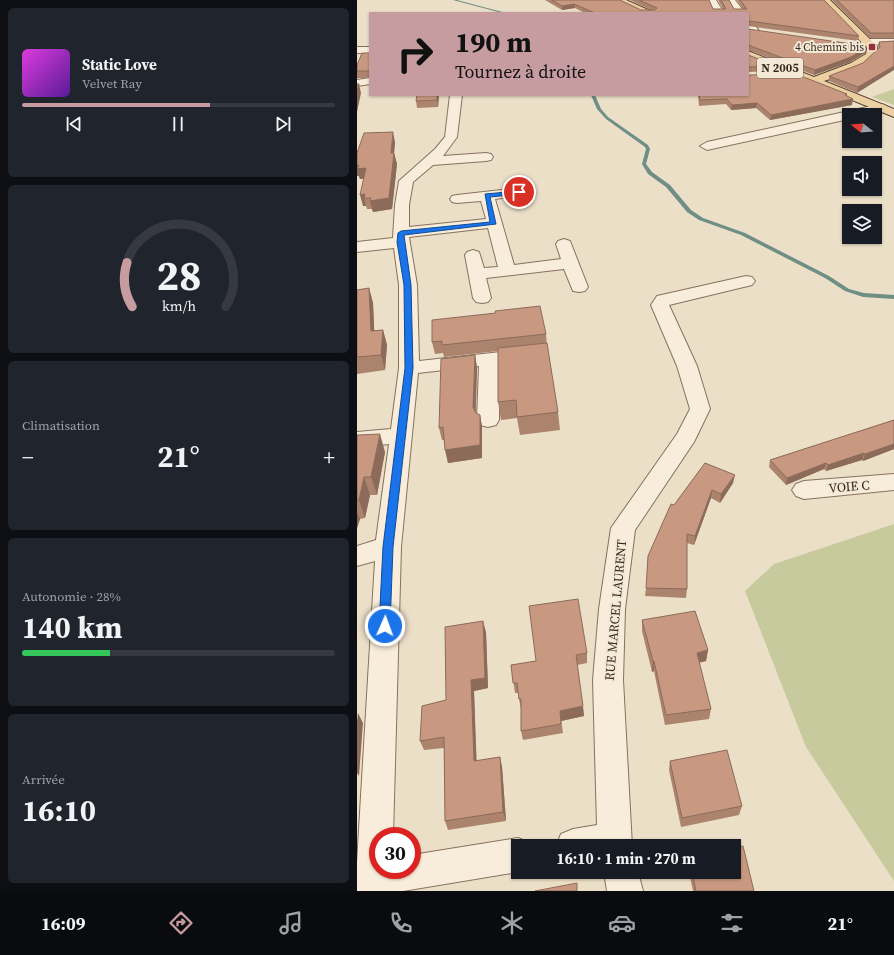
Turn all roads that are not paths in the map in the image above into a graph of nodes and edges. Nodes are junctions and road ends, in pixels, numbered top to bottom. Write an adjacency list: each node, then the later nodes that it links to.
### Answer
1 (619, 0): 5 (main road)
2 (712, 0): 6 (street)
3 (731, 0): 7 (street)
4 (825, 0): 9 (main road)
5 (648, 12)
6 (718, 12)
7 (739, 12)
8 (894, 42): 9 (street)
9 (864, 45): 17 (main road)
10 (357, 50): 11 (street)
11 (369, 50)
12 (749, 54): 14 (main road, N 2005)
13 (749, 64): 14 (street)
14 (775, 66): 16 (main road, N 2005)
15 (770, 76): 16 (street)
16 (799, 76): 17 (main road, N 2005)
17 (812, 81): 21 (main road, N 2005)
18 (369, 82): 19 (street)
19 (357, 83)
20 (457, 96): 27 (street)
21 (881, 108)
22 (882, 108): 23 (main road, N 2005)
23 (894, 113)
24 (842, 117): 25 (street)
25 (707, 146)
26 (486, 157): 27 (street)
27 (429, 161): 32 (street)
28 (519, 192): 29 (street)
29 (487, 196): 30 (street); 31 (street)
30 (457, 199)
31 (494, 223): 32 (street); 37 (street)
32 (401, 238): 34 (street); 44 (street)
33 (563, 244): 36 (street)
34 (357, 247)
35 (473, 255): 38 (street)
36 (570, 263): 37 (street); 40 (street)
37 (507, 270): 38 (street)
38 (477, 274): 41 (street)
39 (746, 281): 52 (street, RUE MARCEL LAURENT)
40 (579, 287)
41 (482, 298)
42 (546, 353): 43 (street)
43 (489, 359): 44 (street); 45 (street)
44 (409, 368): 46 (street)
45 (488, 420)
46 (401, 435): 47 (street); 50 (street)
47 (357, 440)
48 (894, 482): 49 (street, VOIE C)
49 (804, 490)
50 (388, 547): 51 (street); 55 (street)
51 (357, 556)
52 (615, 839)
53 (511, 856): 55 (street)
54 (622, 879): 56 (street)
55 (365, 880)
56 (625, 891)

